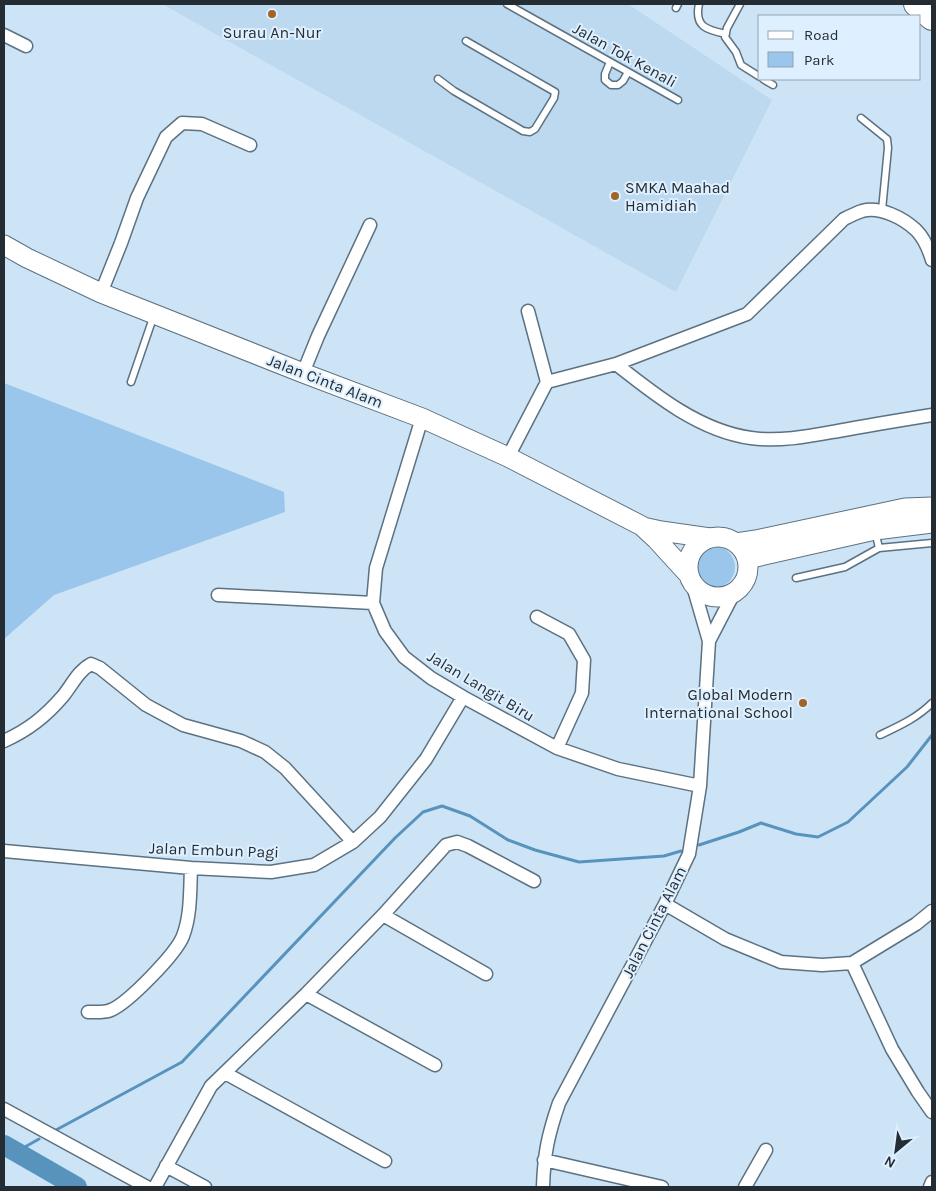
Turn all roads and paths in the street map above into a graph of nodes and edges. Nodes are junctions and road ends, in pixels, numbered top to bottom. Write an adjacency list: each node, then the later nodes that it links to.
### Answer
1 (507, 4): 14 (lane, Jalan Tok Kenali)
2 (699, 4): 9 (lane)
3 (740, 4): 9 (lane)
4 (899, 4): 6 (highway)
5 (916, 4): 7 (highway)
6 (911, 15)
7 (932, 18)
8 (921, 25): 11 (highway)
9 (725, 35): 16 (lane)
10 (4, 36): 13 (street)
11 (932, 37)
12 (466, 41): 17 (lane)
13 (26, 46)
14 (610, 62): 15 (lane, Jalan Tok Kenali); 15 (lane)
15 (628, 72): 20 (lane, Jalan Tok Kenali)
16 (758, 76)
17 (438, 79)
18 (765, 80): 19 (lane)
19 (773, 85)
20 (678, 100)
21 (861, 118): 23 (lane)
22 (250, 145): 27 (street)
23 (882, 210): 26 (street); 30 (street)
24 (370, 225): 31 (street)
25 (5, 249): 27 (street, Jalan Cinta Alam)
26 (932, 260)
27 (101, 293): 29 (street, Jalan Cinta Alam)
28 (528, 311): 33 (street)
29 (155, 314): 31 (street, Jalan Cinta Alam); 32 (lane)
30 (616, 364): 33 (street); 34 (street)
31 (303, 373): 35 (street, Jalan Cinta Alam)
32 (131, 382)
33 (547, 382): 36 (street)
34 (932, 414)
35 (422, 418): 36 (street, Jalan Cinta Alam); 49 (street, Jalan Langit Biru)
36 (508, 457): 39 (street, Jalan Cinta Alam)
37 (932, 507): 42 (street)
38 (932, 523): 41 (street)
39 (642, 526): 40 (street, Jalan Cinta Alam); 46 (street, Jalan Cinta Alam)
40 (710, 538): 42 (street); 46 (street)
41 (877, 539): 43 (lane); 44 (street); 45 (lane)
42 (736, 543): 44 (street)
43 (932, 543)
44 (747, 559): 47 (street)
45 (796, 578)
46 (691, 580): 47 (street); 51 (street, Jalan Cinta Alam)
47 (734, 593): 51 (street, Jalan Cinta Alam)
48 (218, 595): 49 (street)
49 (373, 603): 52 (street, Jalan Langit Biru)
50 (537, 617): 56 (street)
51 (709, 641): 57 (street, Jalan Cinta Alam)
52 (463, 697): 56 (street, Jalan Langit Biru); 58 (street, Jalan Embun Pagi)
53 (932, 703): 54 (lane)
54 (880, 735)
55 (4, 741): 58 (street)
56 (557, 748): 57 (street, Jalan Langit Biru)
57 (700, 786): 62 (street, Jalan Cinta Alam)
58 (353, 842): 60 (street, Jalan Embun Pagi)
59 (4, 851): 60 (street, Jalan Embun Pagi)
60 (191, 868): 68 (street)
61 (534, 881): 64 (street)
62 (665, 904): 65 (street); 74 (street, Jalan Cinta Alam)
63 (932, 911): 65 (street)
64 (383, 916): 66 (street); 67 (street)
65 (852, 963): 72 (street)
66 (486, 974)
67 (306, 994): 69 (street); 70 (street)
68 (88, 1012)
69 (436, 1065)
70 (225, 1073): 75 (street); 76 (street)
71 (4, 1109): 78 (street)
72 (932, 1112)
73 (766, 1150): 83 (street)
74 (544, 1160): 81 (street, Jalan Cinta Alam); 82 (street)
75 (385, 1161)
76 (166, 1166): 79 (street); 80 (street)
77 (932, 1182): 84 (street)
78 (147, 1187)
79 (155, 1187)
80 (205, 1187)
81 (543, 1187)
82 (662, 1187)
83 (745, 1187)
84 (930, 1187)

